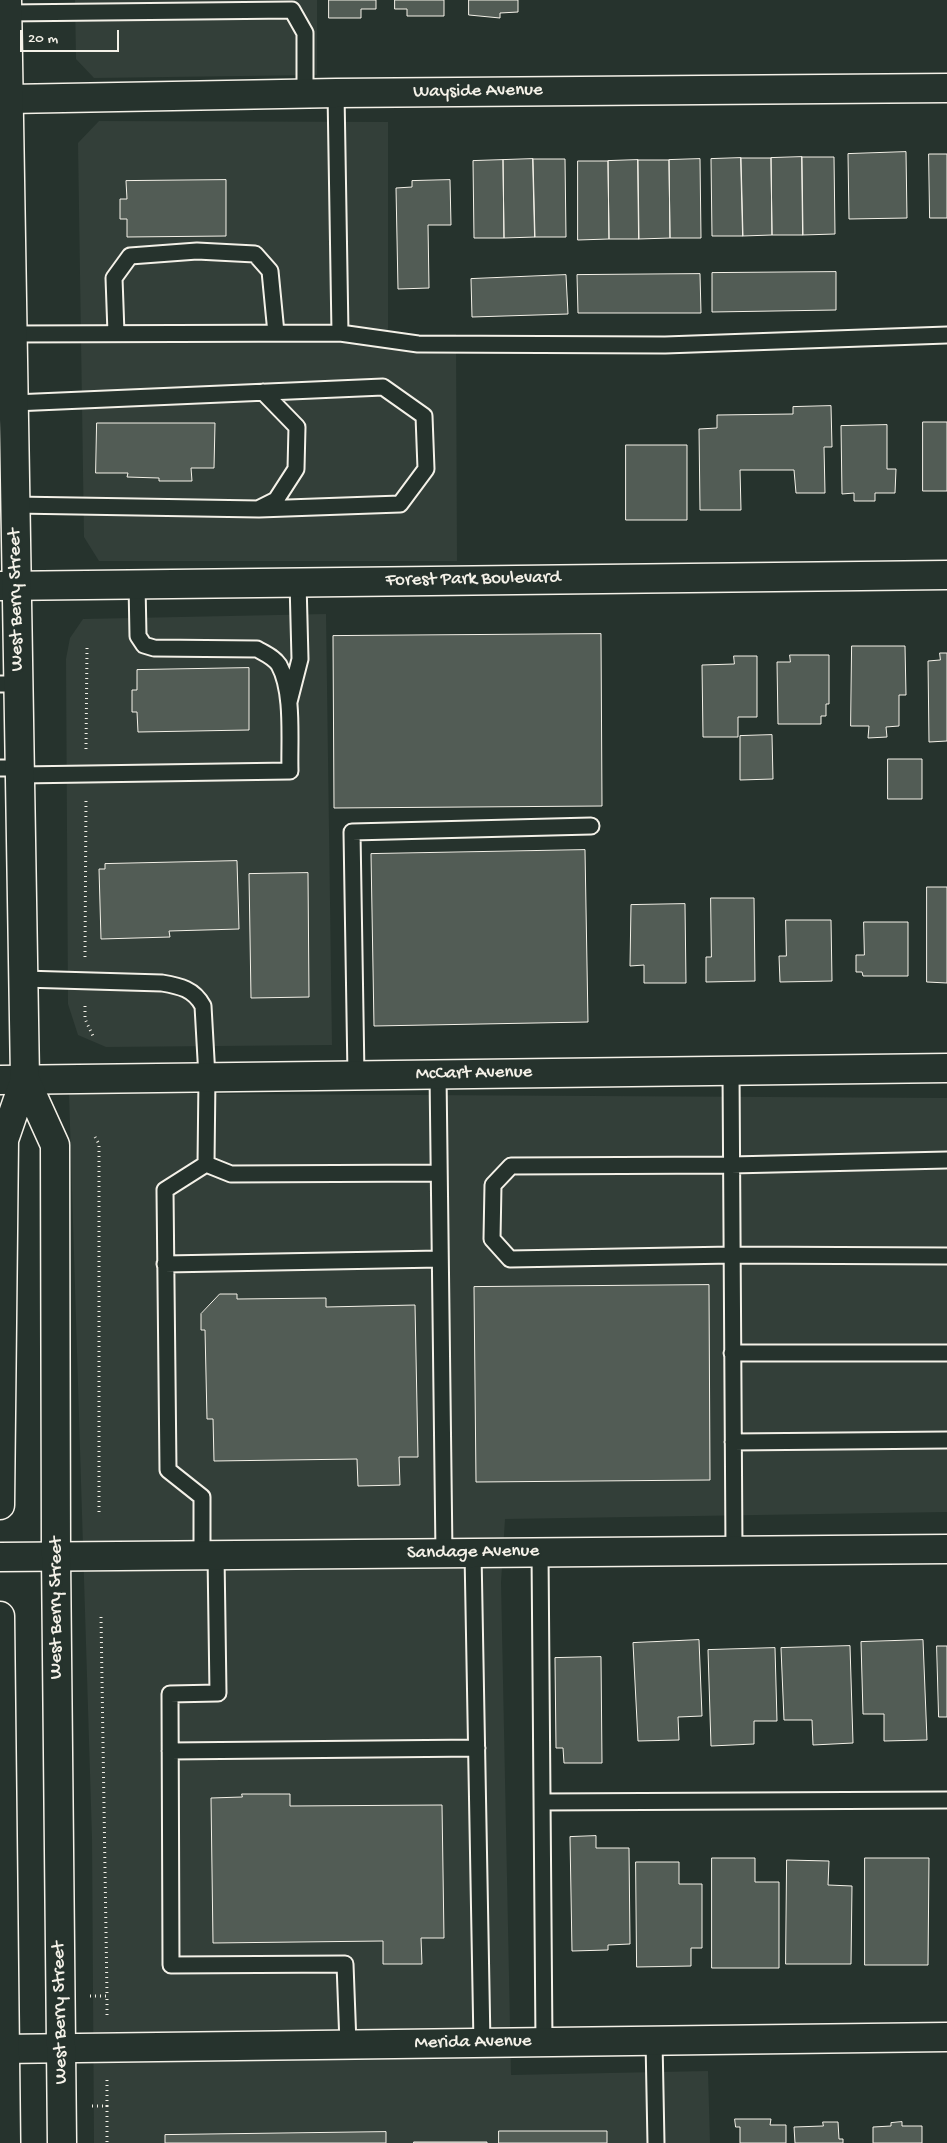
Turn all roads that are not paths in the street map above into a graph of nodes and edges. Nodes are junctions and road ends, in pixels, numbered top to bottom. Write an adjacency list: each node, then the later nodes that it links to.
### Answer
1 (7, 6): 4 (lane); 5 (street, West Berry Street)
2 (947, 88): 3 (street, Wayside Avenue)
3 (336, 93): 4 (street, Wayside Avenue); 6 (lane)
4 (305, 94): 5 (street, Wayside Avenue)
5 (9, 99): 7 (street, West Berry Street)
6 (340, 333): 9 (lane); 10 (lane)
7 (12, 334): 8 (lane); 12 (street, West Berry Street)
8 (116, 334): 9 (lane); 9 (lane)
9 (276, 334)
10 (947, 335)
11 (263, 392): 12 (lane); 14 (lane); 14 (lane)
12 (14, 403): 13 (street, West Berry Street)
13 (16, 505): 14 (lane); 18 (street, West Berry Street)
14 (259, 509)
15 (947, 575): 16 (street, Forest Park Boulevard)
16 (298, 582): 17 (street, Forest Park Boulevard); 20 (lane)
17 (137, 584): 18 (street, Forest Park Boulevard); 20 (lane)
18 (8, 585): 19 (street, West Berry Street)
19 (9, 684): 21 (street, West Berry Street)
20 (289, 702): 21 (lane)
21 (13, 770): 23 (street, West Berry Street)
22 (591, 826): 27 (lane)
23 (23, 979): 28 (lane); 29 (street, West Berry Street)
24 (947, 1068): 25 (street, McCart Avenue)
25 (731, 1071): 26 (street, McCart Avenue); 32 (lane)
26 (438, 1074): 27 (street, McCart Avenue); 33 (lane)
27 (356, 1075): 28 (street, McCart Avenue)
28 (207, 1077): 29 (street, McCart Avenue); 31 (lane)
29 (12, 1079): 42 (street, West Berry Street); 50 (street, West Berry Street)
30 (947, 1160): 32 (lane)
31 (206, 1164): 33 (lane); 37 (lane)
32 (731, 1165): 34 (lane); 34 (lane)
33 (439, 1173): 36 (lane)
34 (732, 1255): 35 (lane); 38 (lane)
35 (947, 1256)
36 (440, 1259): 37 (lane); 46 (lane)
37 (165, 1264): 48 (lane)
38 (732, 1353): 39 (lane); 41 (lane)
39 (947, 1353)
40 (947, 1440): 41 (lane)
41 (733, 1442): 44 (lane)
42 (0, 1506)
43 (947, 1549): 44 (street, Sandage Avenue)
44 (734, 1550): 45 (street, Sandage Avenue)
45 (540, 1552): 47 (street, Sandage Avenue); 55 (lane)
46 (444, 1553): 47 (street, Sandage Avenue); 48 (street, Sandage Avenue)
47 (473, 1553): 52 (lane)
48 (209, 1555): 50 (street, Sandage Avenue); 53 (lane)
49 (0, 1557): 50 (street, Sandage Avenue)
50 (56, 1557): 61 (street, West Berry Street)
51 (0, 1616): 62 (street)
52 (477, 1748): 53 (lane); 59 (lane)
53 (170, 1752): 60 (lane)
54 (947, 1800): 55 (lane)
55 (542, 1802): 58 (lane)
56 (947, 2037): 57 (street, Merida Avenue)
57 (654, 2040): 58 (street, Merida Avenue); 65 (lane)
58 (544, 2042): 59 (street, Merida Avenue)
59 (482, 2043): 60 (street, Merida Avenue)
60 (348, 2044): 61 (street, Merida Avenue)
61 (61, 2048): 62 (street, Merida Avenue); 64 (street, West Berry Street)
62 (2, 2049): 63 (street)
63 (6, 2143)
64 (62, 2143)
65 (656, 2143)

